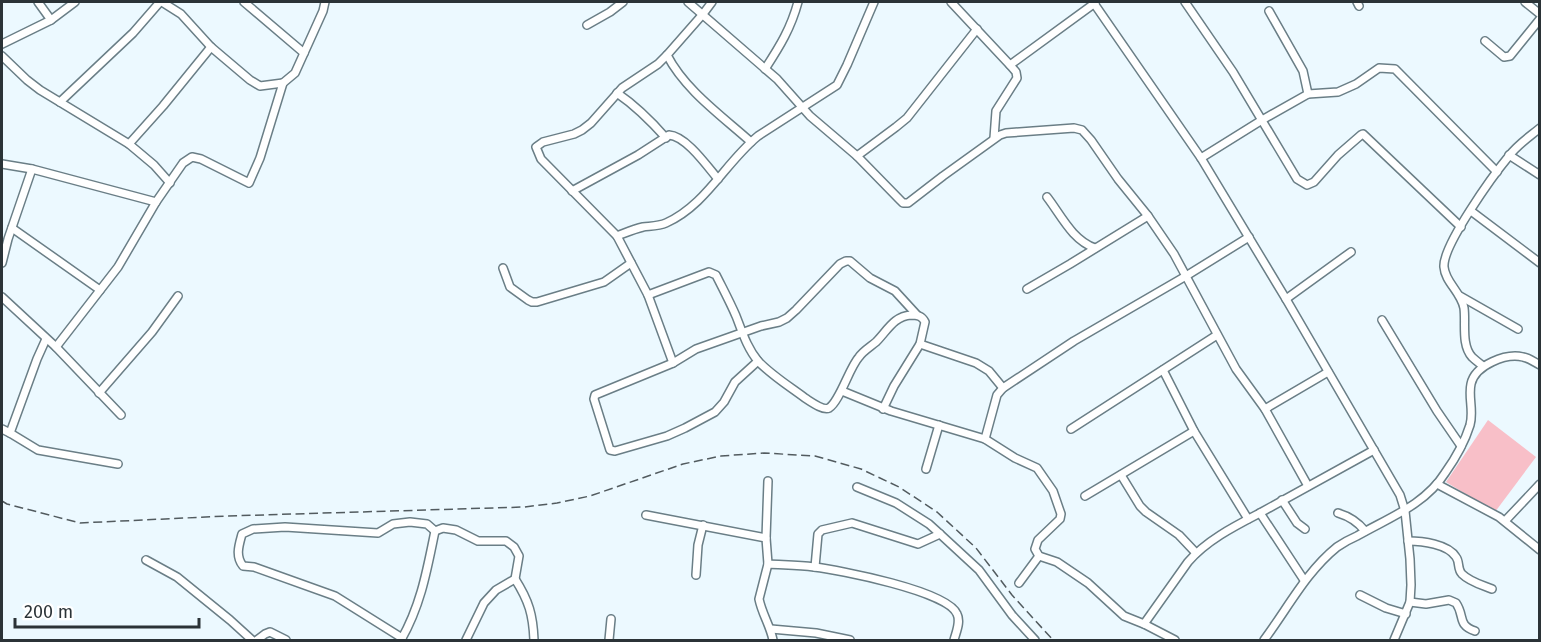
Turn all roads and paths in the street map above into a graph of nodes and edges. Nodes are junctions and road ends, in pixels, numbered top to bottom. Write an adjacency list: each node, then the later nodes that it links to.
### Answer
1 (38, 2): 19 (street)
2 (75, 2): 19 (street)
3 (161, 2): 24 (street); 33 (street)
4 (244, 2): 25 (street)
5 (325, 2): 25 (street)
6 (622, 2): 20 (street)
7 (688, 2): 16 (street)
8 (712, 2): 16 (street)
9 (798, 2): 29 (street)
10 (871, 2): 34 (street)
11 (951, 2): 21 (street)
12 (1094, 2): 28 (street); 43 (street)
13 (1184, 2): 35 (street)
14 (1524, 2): 17 (street)
15 (1269, 12): 32 (street)
16 (703, 14): 27 (street); 29 (street)
17 (1539, 14)
18 (1539, 19): 22 (street)
19 (51, 20): 23 (street)
20 (588, 25)
21 (977, 29): 28 (street); 42 (street)
22 (1485, 41)
23 (2, 44)
24 (211, 47): 30 (street); 40 (street)
25 (304, 53): 30 (street)
26 (2, 56): 33 (street)
27 (667, 56): 31 (street); 39 (street)
28 (1010, 65): 38 (street)
29 (765, 69): 34 (street)
30 (283, 83): 49 (street)
31 (617, 93): 37 (street); 50 (street)
32 (1308, 94): 35 (street); 46 (street)
33 (60, 102): 40 (street)
34 (802, 108): 39 (street); 42 (street)
35 (1262, 120): 43 (street); 55 (street)
36 (1539, 128): 41 (street)
37 (666, 138): 48 (street); 50 (street)
38 (994, 138): 42 (street); 54 (street)
39 (751, 142): 48 (street)
40 (129, 144): 49 (street)
41 (1509, 155): 46 (street); 47 (street)
42 (857, 156)
43 (1201, 158): 58 (street)
44 (2, 164): 45 (street)
45 (32, 169): 52 (street); 56 (street)
46 (1497, 172): 53 (street)
47 (1539, 175)
48 (718, 179): 57 (street)
49 (170, 183): 52 (street)
50 (572, 191): 57 (street)
51 (1047, 197): 60 (street)
52 (156, 202): 68 (street)
53 (1471, 211): 55 (street); 62 (street)
54 (1148, 216): 60 (street); 66 (street)
55 (1461, 226): 71 (street)
56 (12, 228): 59 (street); 68 (street)
57 (616, 236): 64 (street)
58 (1249, 237): 66 (street); 73 (street)
59 (5, 238): 63 (street)
60 (1095, 248): 67 (street)
61 (1351, 252): 73 (street)
62 (1539, 262)
63 (2, 263)
64 (631, 263): 65 (street); 69 (street)
65 (503, 268)
66 (1186, 276): 78 (street); 88 (street)
67 (1027, 289)
68 (100, 290): 81 (street)
69 (648, 295): 77 (street); 83 (street)
70 (178, 296): 90 (street)
71 (1460, 296): 76 (street); 85 (street)
72 (2, 297): 79 (street)
73 (1286, 299): 87 (street)
74 (917, 315): 77 (street); 80 (street); 89 (street)
75 (1382, 320): 100 (street)
76 (1518, 330)
77 (742, 333): 82 (street); 83 (street)
78 (1217, 336): 86 (street); 92 (street)
79 (46, 339): 81 (street); 98 (street)
80 (920, 344): 88 (street); 91 (street)
81 (56, 347): 90 (street)
82 (758, 361): 83 (street); 89 (street)
83 (673, 363)
84 (1539, 365): 85 (street)
85 (1483, 366): 100 (street)
86 (1163, 370): 96 (street); 97 (street)
87 (1328, 372): 92 (street); 101 (street)
88 (1003, 388): 99 (street)
89 (842, 391): 91 (street)
90 (99, 393): 93 (street)
91 (883, 409): 94 (street)
92 (1265, 409): 108 (street)
93 (121, 415)
94 (939, 425): 99 (street); 103 (street)
95 (2, 429): 98 (street)
96 (1071, 429)
97 (1194, 431): 104 (street); 116 (street)
98 (10, 433): 102 (street)
99 (985, 439): 127 (street)
100 (1461, 446): 106 (street)
101 (1374, 450): 108 (street); 112 (street)
102 (118, 465)
103 (926, 469)
104 (1121, 475): 110 (street); 126 (street)
105 (768, 481): 123 (street)
106 (1437, 484): 112 (street); 117 (street)
107 (1539, 484): 117 (street)
108 (1308, 486): 111 (street)
109 (858, 487): 122 (street)
110 (1085, 496)
111 (1282, 500): 113 (street); 119 (street)
112 (1405, 511): 121 (street); 124 (street)
113 (1260, 513): 116 (street); 133 (street)
114 (1338, 513): 121 (street)
115 (646, 515): 118 (street)
116 (1248, 519): 126 (street)
117 (1505, 521): 125 (street)
118 (703, 525): 123 (street); 131 (street)
119 (1305, 529)
120 (435, 531): 132 (street); 146 (street); 146 (street)
121 (1365, 531): 133 (street)
122 (940, 534): 130 (street); 153 (street)
123 (766, 538): 129 (street)
124 (1408, 541): 135 (street); 137 (street)
125 (1539, 550)
126 (1196, 553): 140 (street)
127 (1039, 556): 134 (street); 140 (street)
128 (146, 560): 143 (street)
129 (768, 564): 130 (street); 141 (street)
130 (815, 567): 152 (street)
131 (696, 575)
132 (515, 579): 147 (street); 148 (street)
133 (1304, 580): 155 (street)
134 (1019, 583)
135 (1492, 589)
136 (1360, 594): 138 (street)
137 (1410, 602): 138 (street); 142 (street)
138 (1406, 614): 156 (street)
139 (611, 619): 149 (street)
140 (1144, 624): 154 (street)
141 (771, 629): 150 (street); 151 (street)
142 (1475, 631)
143 (252, 640)
144 (257, 640): 145 (street)
145 (286, 640)
146 (401, 640)
147 (466, 640)
148 (534, 640)
149 (609, 640)
150 (773, 640)
151 (850, 640)
152 (954, 640)
153 (1035, 640)
154 (1175, 640)
155 (1264, 640)
156 (1394, 640)

